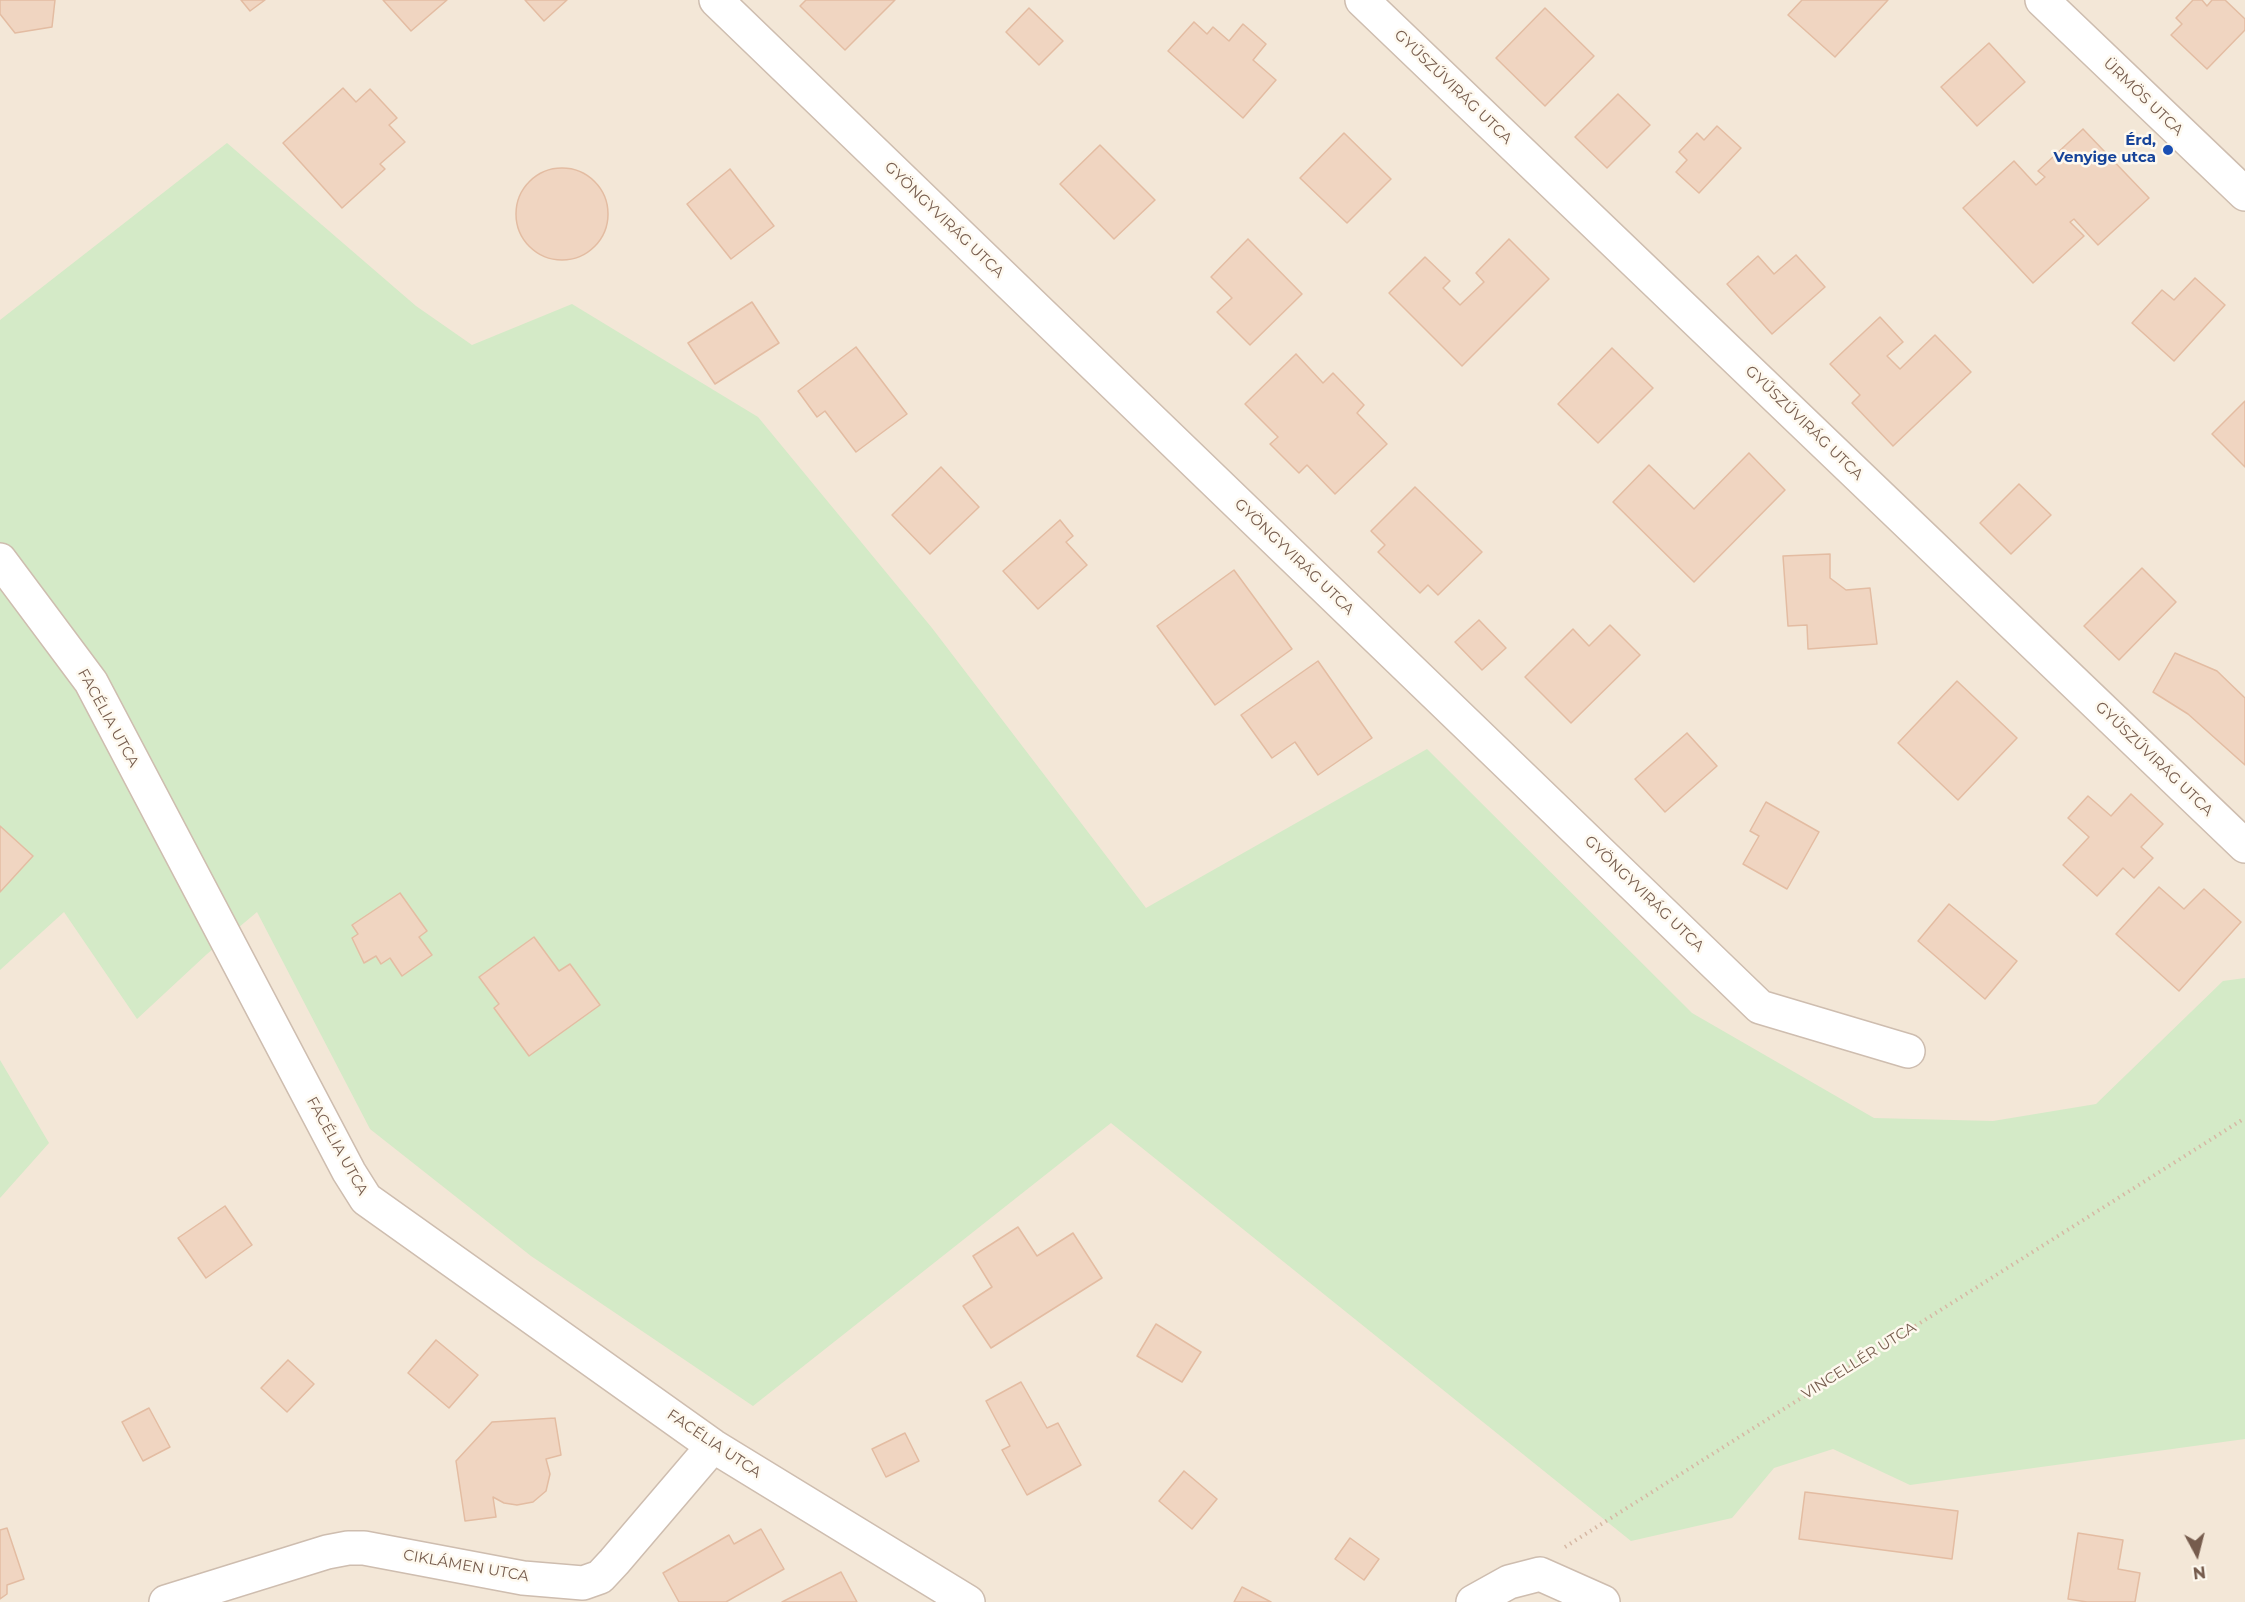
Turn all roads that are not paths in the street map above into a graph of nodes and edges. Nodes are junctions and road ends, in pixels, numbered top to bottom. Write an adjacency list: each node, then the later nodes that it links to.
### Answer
1 (716, 0): 7 (street, GYÖNGYVIRÁG UTCA)
2 (1362, 0): 6 (street, GYŰSZŰVIRÁG UTCA)
3 (2042, 0): 4 (street, ÜRMÖS UTCA)
4 (2245, 194)
5 (0, 560): 8 (street, FACÉLIA UTCA)
6 (2245, 846)
7 (1908, 1051)
8 (713, 1446): 9 (street, CIKLÁMEN UTCA); 10 (street, FACÉLIA UTCA)
9 (166, 1602)
10 (968, 1602)
11 (1473, 1602): 12 (street)
12 (1603, 1602)

